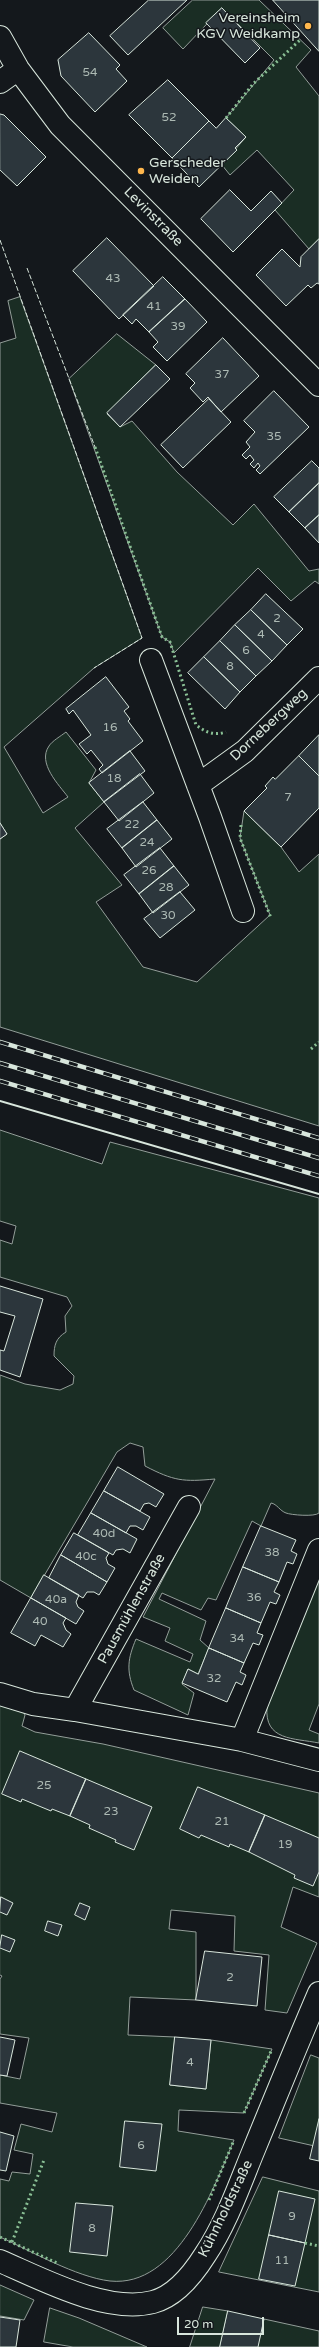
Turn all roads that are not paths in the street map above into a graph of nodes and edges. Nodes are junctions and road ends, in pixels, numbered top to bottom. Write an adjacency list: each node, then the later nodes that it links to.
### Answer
1 (0, 37): 2 (street, Levinstraße)
2 (18, 69): 3 (street); 4 (street, Levinstraße)
3 (0, 82)
4 (319, 385)
5 (151, 660): 7 (street)
6 (319, 678): 7 (street, Dornebergweg)
7 (198, 785): 8 (street)
8 (242, 911)
9 (189, 1507): 12 (street, Pausmühlenstraße)
10 (319, 1550): 13 (street)
11 (0, 1694): 12 (street)
12 (75, 1710): 13 (street)
13 (242, 1740): 14 (street)
14 (319, 1760)
15 (319, 1993): 16 (street, Kühnholdstraße)
16 (0, 2261)

